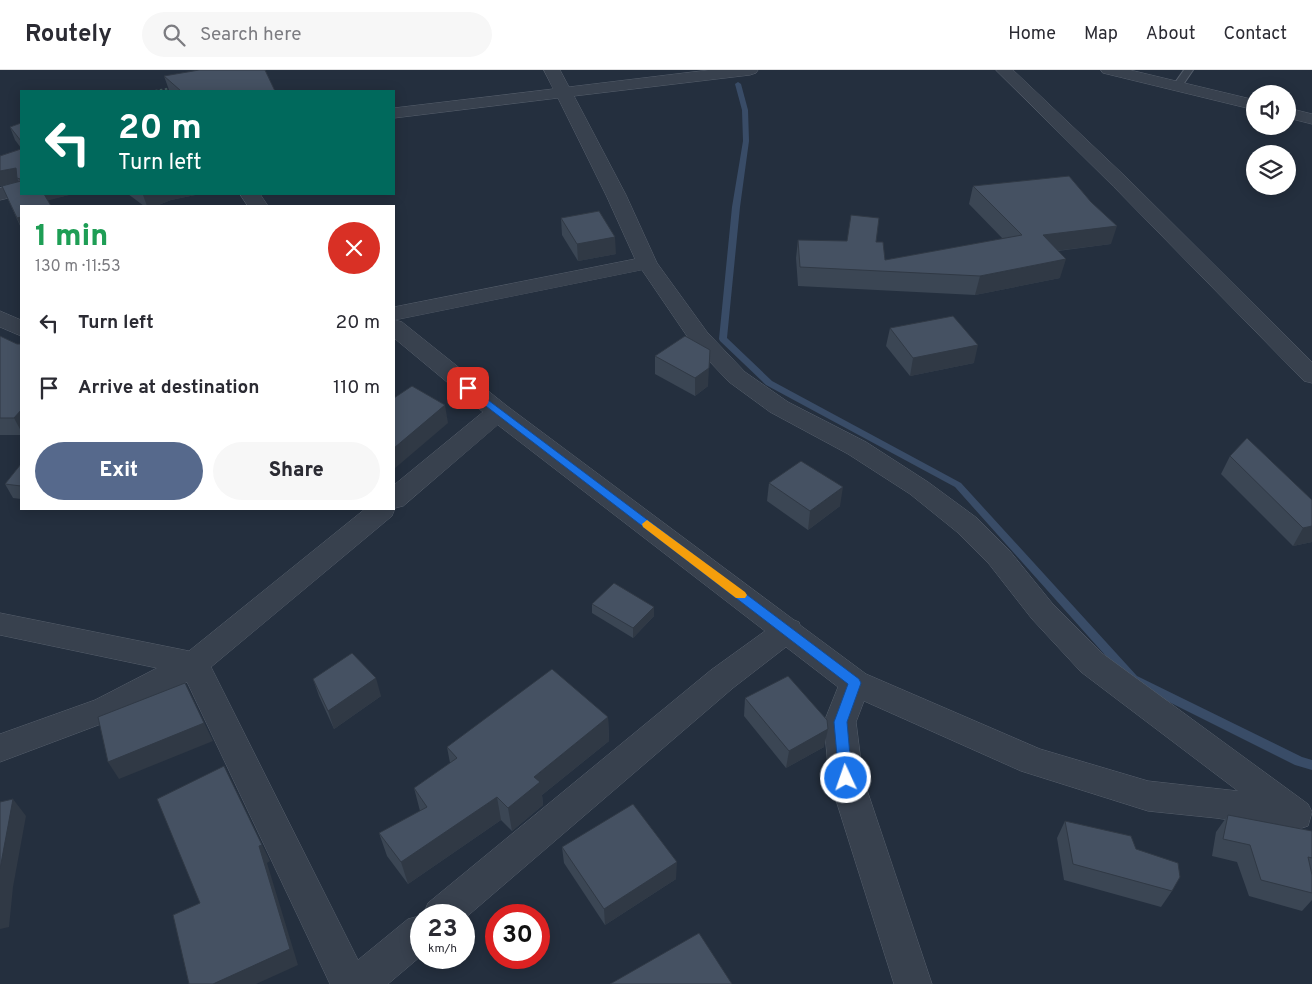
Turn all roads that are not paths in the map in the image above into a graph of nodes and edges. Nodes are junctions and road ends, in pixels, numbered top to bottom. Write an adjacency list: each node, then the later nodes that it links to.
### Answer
1 (750, 70): 5 (street)
2 (1004, 70): 18 (street)
3 (1109, 70): 6 (street)
4 (1189, 70): 6 (lane)
5 (558, 80): 8 (street); 13 (street)
6 (1177, 87): 7 (street)
7 (1246, 104)
8 (395, 113)
9 (1296, 115): 10 (street)
10 (1312, 119)
11 (20, 189): 12 (street)
12 (0, 194)
13 (647, 264): 14 (street); 27 (street)
14 (395, 314)
15 (0, 318): 16 (street)
16 (20, 328)
17 (395, 328): 19 (street)
18 (1312, 376)
19 (498, 412): 20 (street); 23 (street)
20 (395, 498)
21 (381, 510): 24 (street)
22 (0, 624): 24 (street)
23 (788, 630): 25 (street); 28 (street)
24 (194, 664): 26 (street); 30 (street)
25 (855, 683): 27 (street); 32 (street)
26 (0, 748)
27 (1304, 817)
28 (454, 904)
29 (410, 941): 31 (street)
30 (350, 984)
31 (359, 984)
32 (913, 984)

